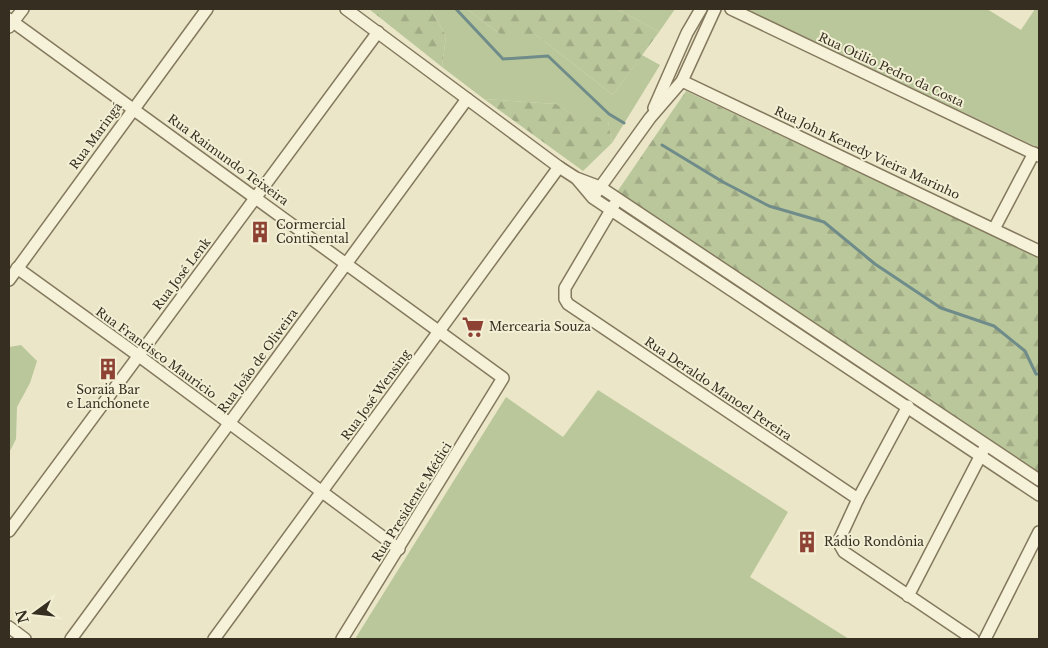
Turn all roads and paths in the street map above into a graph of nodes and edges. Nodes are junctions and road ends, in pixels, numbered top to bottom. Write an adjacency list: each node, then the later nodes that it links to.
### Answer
1 (23, 9): 7 (street)
2 (207, 9): 11 (street, Rua Maringá)
3 (346, 9): 8 (street)
4 (701, 9): 12 (street)
5 (715, 9): 9 (street)
6 (731, 9): 13 (street, Rua Otilio Pedro da Costa)
7 (10, 23): 11 (street, Rua Raimundo Teixeira)
8 (378, 32): 10 (street); 17 (street, Rua José Lenk)
9 (682, 80): 12 (street); 21 (street, Rua John Kenedy Vieira Marinho)
10 (467, 99): 14 (street); 23 (street, Rua João de Oliveira)
11 (134, 108): 17 (street, Rua Raimundo Teixeira); 24 (street, Rua Maringá)
12 (650, 118): 16 (street)
13 (1037, 154): 21 (street)
14 (559, 167): 15 (street); 26 (street, Rua José Wensing)
15 (576, 178): 16 (street); 18 (street)
16 (600, 187): 18 (street); 19 (street)
17 (256, 198): 23 (street, Rua Raimundo Teixeira); 27 (street, Rua José Lenk)
18 (593, 198): 20 (street)
19 (618, 198): 20 (street); 31 (street)
20 (610, 210): 29 (street); 35 (street, Rua Deraldo Manoel Pereira)
21 (994, 229): 22 (street, Rua John Kenedy Vieira Marinho)
22 (1039, 251)
23 (347, 263): 26 (street, Rua Raimundo Teixeira); 30 (street, Rua João de Oliveira)
24 (17, 268): 25 (street, Rua Maringá); 27 (street, Rua Francisco Mauricio)
25 (9, 280)
26 (440, 331): 28 (street, Rua Raimundo Teixeira); 33 (street, Rua José Wensing)
27 (139, 356): 30 (street, Rua Francisco Mauricio); 36 (street, Rua José Lenk)
28 (503, 378): 38 (street, Rua Presidente Médici)
29 (908, 406): 31 (street); 35 (street)
30 (229, 424): 33 (street, Rua Francisco Mauricio); 42 (street, Rua João de Oliveira)
31 (983, 450): 32 (street); 34 (street); 39 (street)
32 (1039, 480)
33 (322, 492): 38 (street, Rua Francisco Mauricio); 43 (street, Rua José Wensing)
34 (1039, 495)
35 (858, 499): 39 (street)
36 (9, 531)
37 (1039, 532): 46 (street)
38 (399, 549): 44 (street, Rua Presidente Médici)
39 (908, 596): 45 (street)
40 (9, 627): 41 (street)
41 (26, 639)
42 (72, 639)
43 (214, 639)
44 (342, 639)
45 (974, 639)
46 (985, 639)

